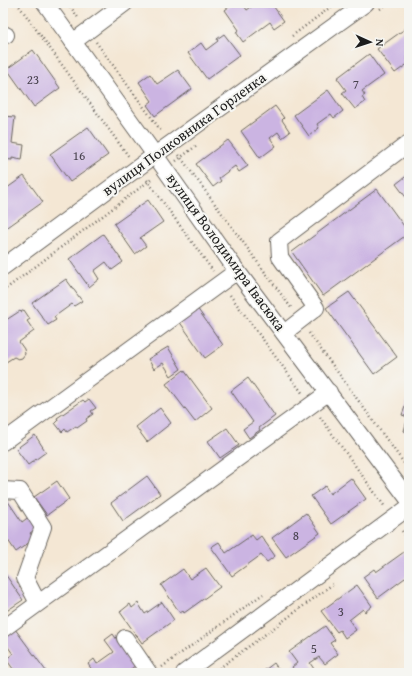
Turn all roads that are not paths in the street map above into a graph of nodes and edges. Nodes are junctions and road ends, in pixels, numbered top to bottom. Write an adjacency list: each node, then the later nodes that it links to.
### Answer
1 (44, 3): 4 (street, вулиця Володимира Івасюка)
2 (125, 3): 4 (street)
3 (371, 8): 6 (street, вулиця Полковника Горленка)
4 (73, 42): 6 (street, вулиця Володимира Івасюка)
5 (409, 143): 9 (street)
6 (155, 154): 7 (street, вулиця Полковника Горленка); 8 (street, вулиця Володимира Івасюка)
7 (3, 267)
8 (237, 271): 9 (street, вулиця Володимира Івасюка); 11 (street)
9 (284, 334): 10 (street, вулиця Володимира Івасюка)
10 (329, 392): 13 (street, вулиця Володимира Івасюка); 15 (street)
11 (3, 442)
12 (3, 490): 15 (street)
13 (409, 500)
14 (409, 507): 19 (street)
15 (38, 603): 16 (street)
16 (3, 629)
17 (125, 638): 18 (street)
18 (150, 673)
19 (184, 673)

